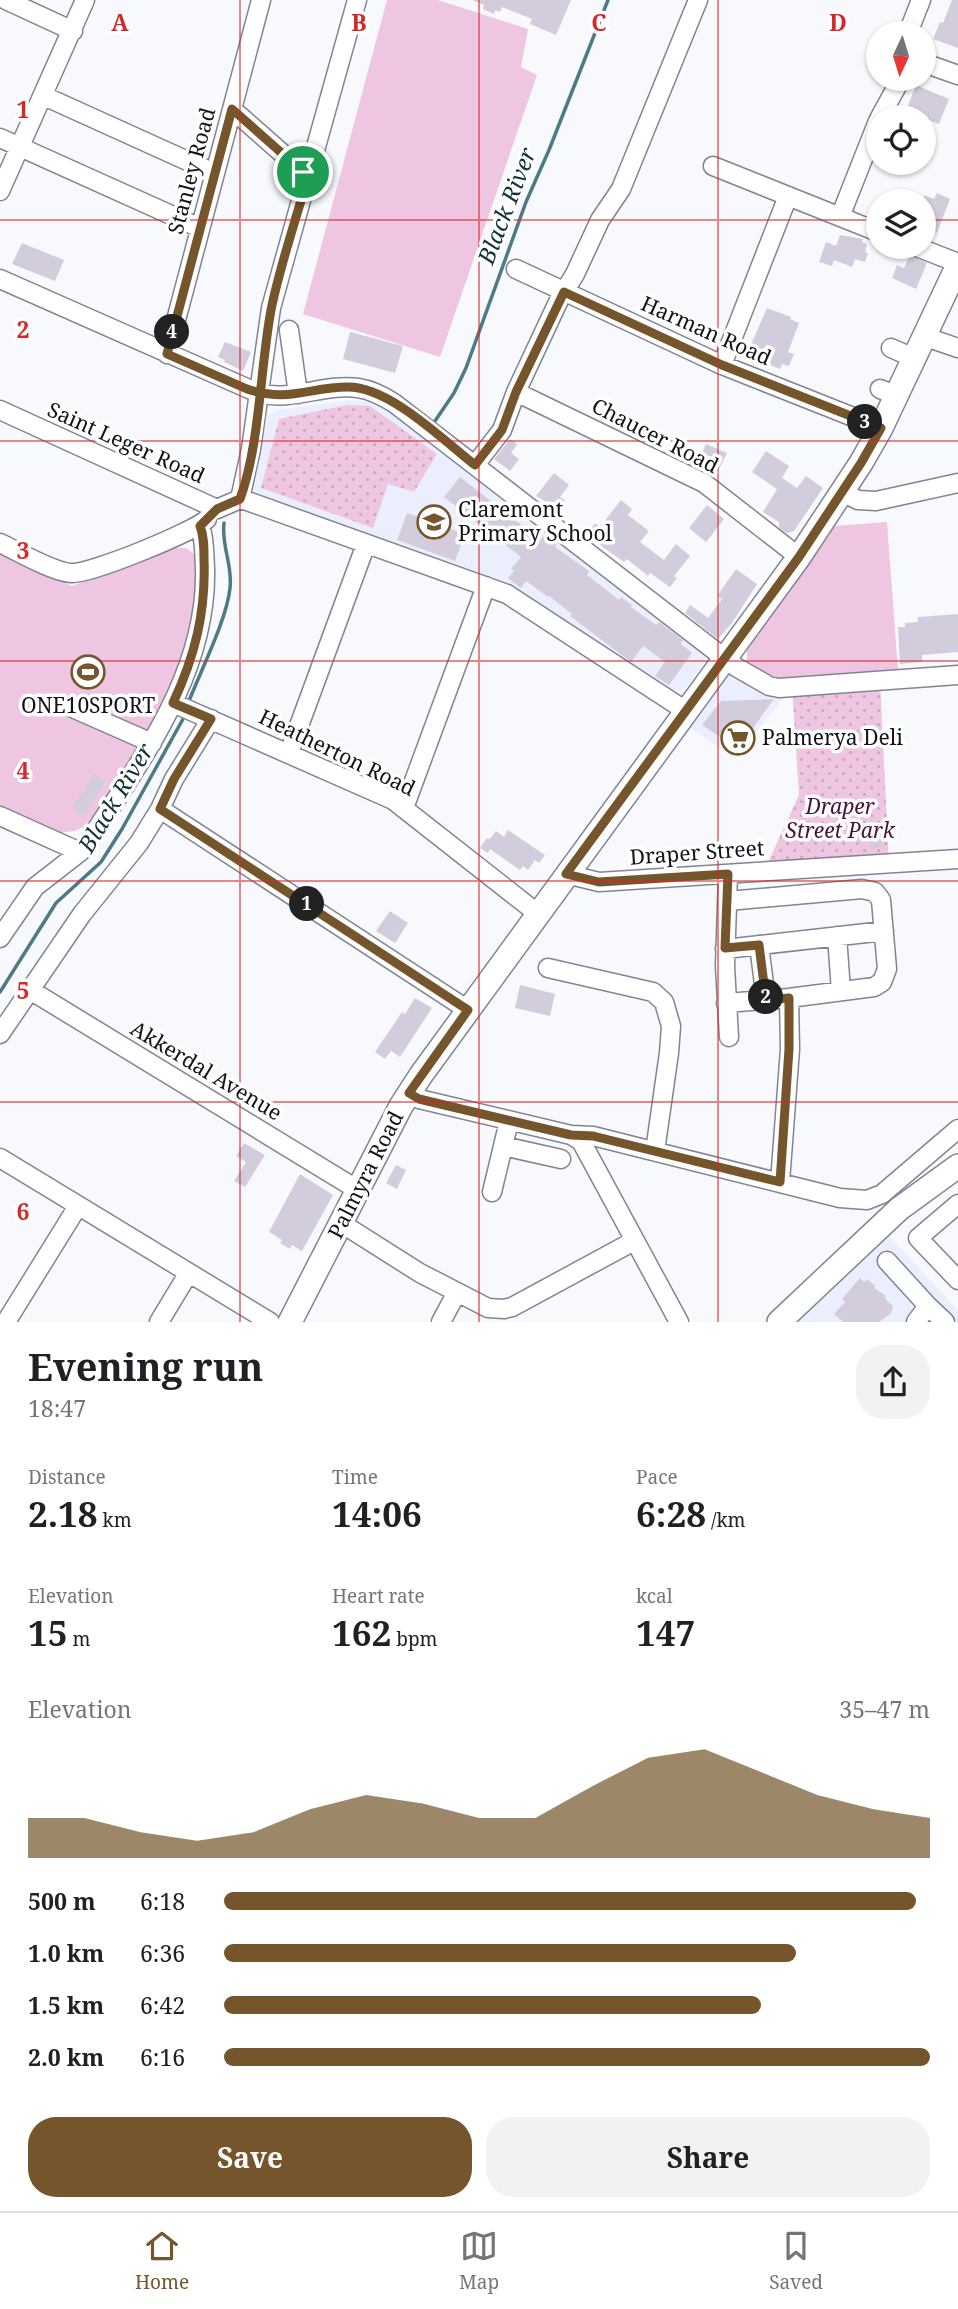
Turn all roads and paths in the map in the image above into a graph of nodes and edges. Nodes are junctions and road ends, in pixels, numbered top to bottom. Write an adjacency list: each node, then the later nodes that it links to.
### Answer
1 (6, 0): 8 (street)
2 (85, 0): 8 (street)
3 (261, 0): 12 (street, Stanley Road)
4 (357, 0): 18 (street)
5 (698, 0): 28 (street)
6 (921, 0): 7 (street)
7 (913, 21)
8 (73, 31): 11 (street)
9 (936, 67): 10 (street)
10 (958, 75)
11 (44, 96): 14 (street); 17 (street)
12 (232, 109): 17 (street, Stanley Road); 18 (street)
13 (0, 138): 14 (street)
14 (20, 147): 19 (street); 23 (street)
15 (866, 152): 21 (street)
16 (713, 166): 20 (street)
17 (214, 173): 23 (street, Stanley Road)
18 (308, 176): 37 (street)
19 (0, 191)
20 (788, 196): 21 (street); 35 (street)
21 (840, 217): 22 (street)
22 (866, 227)
23 (200, 228): 33 (street, Stanley Road)
24 (936, 255): 25 (street)
25 (958, 264): 30 (main road, Palmyra Road)
26 (516, 269): 28 (street, Harman Road)
27 (0, 279): 33 (street)
28 (564, 292): 35 (street, Harman Road); 36 (street)
29 (289, 330): 38 (street)
30 (926, 337): 32 (street); 34 (main road, Palmyra Road)
31 (891, 348): 34 (street)
32 (958, 348)
33 (167, 354): 37 (street)
34 (916, 359): 40 (main road, Palmyra Road)
35 (722, 365): 40 (street, Harman Road)
36 (516, 392): 41 (street); 49 (street, Chaucer Road)
37 (258, 393): 38 (street); 44 (street)
38 (298, 394): 41 (street)
39 (0, 411): 45 (street, Saint Leger Road)
40 (881, 428): 43 (main road, Palmyra Road)
41 (475, 465): 51 (street)
42 (958, 483): 43 (street)
43 (842, 492): 49 (main road, Palmyra Road)
44 (240, 499): 45 (street, Saint Leger Road); 48 (street)
45 (217, 509): 46 (street)
46 (200, 526): 47 (street); 53 (street)
47 (0, 543)
48 (366, 544): 50 (street); 58 (street)
49 (799, 557): 51 (main road, Palmyra Road)
50 (486, 586): 55 (street); 59 (street)
51 (724, 658): 52 (street); 55 (main road, Palmyra Road)
52 (958, 675)
53 (173, 703): 56 (street, Heatherton Road); 57 (street)
54 (68, 706): 57 (street)
55 (686, 711): 64 (main road, Palmyra Road)
56 (211, 719): 58 (street, Heatherton Road); 60 (street)
57 (152, 743): 62 (street)
58 (289, 753): 59 (street, Heatherton Road)
59 (404, 808): 67 (street, Heatherton Road)
60 (160, 809): 74 (street); 79 (street)
61 (0, 816): 62 (street)
62 (80, 852): 70 (street)
63 (958, 859): 65 (street, Draper Street)
64 (566, 874): 65 (street, Draper Street); 67 (main road, Palmyra Road)
65 (728, 874): 66 (street)
66 (728, 901): 68 (street); 72 (street)
67 (537, 913): 79 (main road, Palmyra Road)
68 (884, 931): 69 (street); 75 (street)
69 (836, 936): 71 (street); 75 (street)
70 (0, 938)
71 (759, 945): 72 (street); 77 (street)
72 (725, 948): 78 (street)
73 (548, 968): 88 (street)
74 (30, 990): 80 (street); 94 (street, Akkerdal Avenue)
75 (841, 991): 76 (street)
76 (789, 998): 77 (street); 93 (street)
77 (766, 1000): 78 (street)
78 (726, 1003): 81 (street)
79 (468, 1010): 82 (main road, Palmyra Road)
80 (0, 1034)
81 (729, 1037)
82 (409, 1093): 83 (street); 94 (main road, Palmyra Road)
83 (509, 1121): 85 (street); 87 (street)
84 (958, 1129): 93 (street)
85 (571, 1135): 86 (street); 92 (street)
86 (624, 1144): 88 (street); 92 (street)
87 (503, 1146): 90 (street); 95 (street)
88 (654, 1151): 93 (street)
89 (0, 1158): 97 (street)
90 (561, 1159)
91 (958, 1166): 110 (main road)
92 (595, 1168): 99 (street)
93 (780, 1182)
94 (358, 1190): 98 (main road, Palmyra Road)
95 (492, 1192)
96 (958, 1204): 102 (street)
97 (78, 1206): 101 (street); 106 (street)
98 (341, 1223): 103 (street); 105 (main road, Palmyra Road)
99 (634, 1241): 103 (street); 109 (street)
100 (887, 1261): 104 (street)
101 (188, 1274): 105 (street); 107 (street)
102 (958, 1280)
103 (457, 1292): 108 (street)
104 (928, 1306): 111 (street); 112 (street)
105 (287, 1321)
106 (6, 1322)
107 (159, 1322)
108 (441, 1322)
109 (679, 1322)
110 (779, 1322)
111 (916, 1322)
112 (945, 1322)

